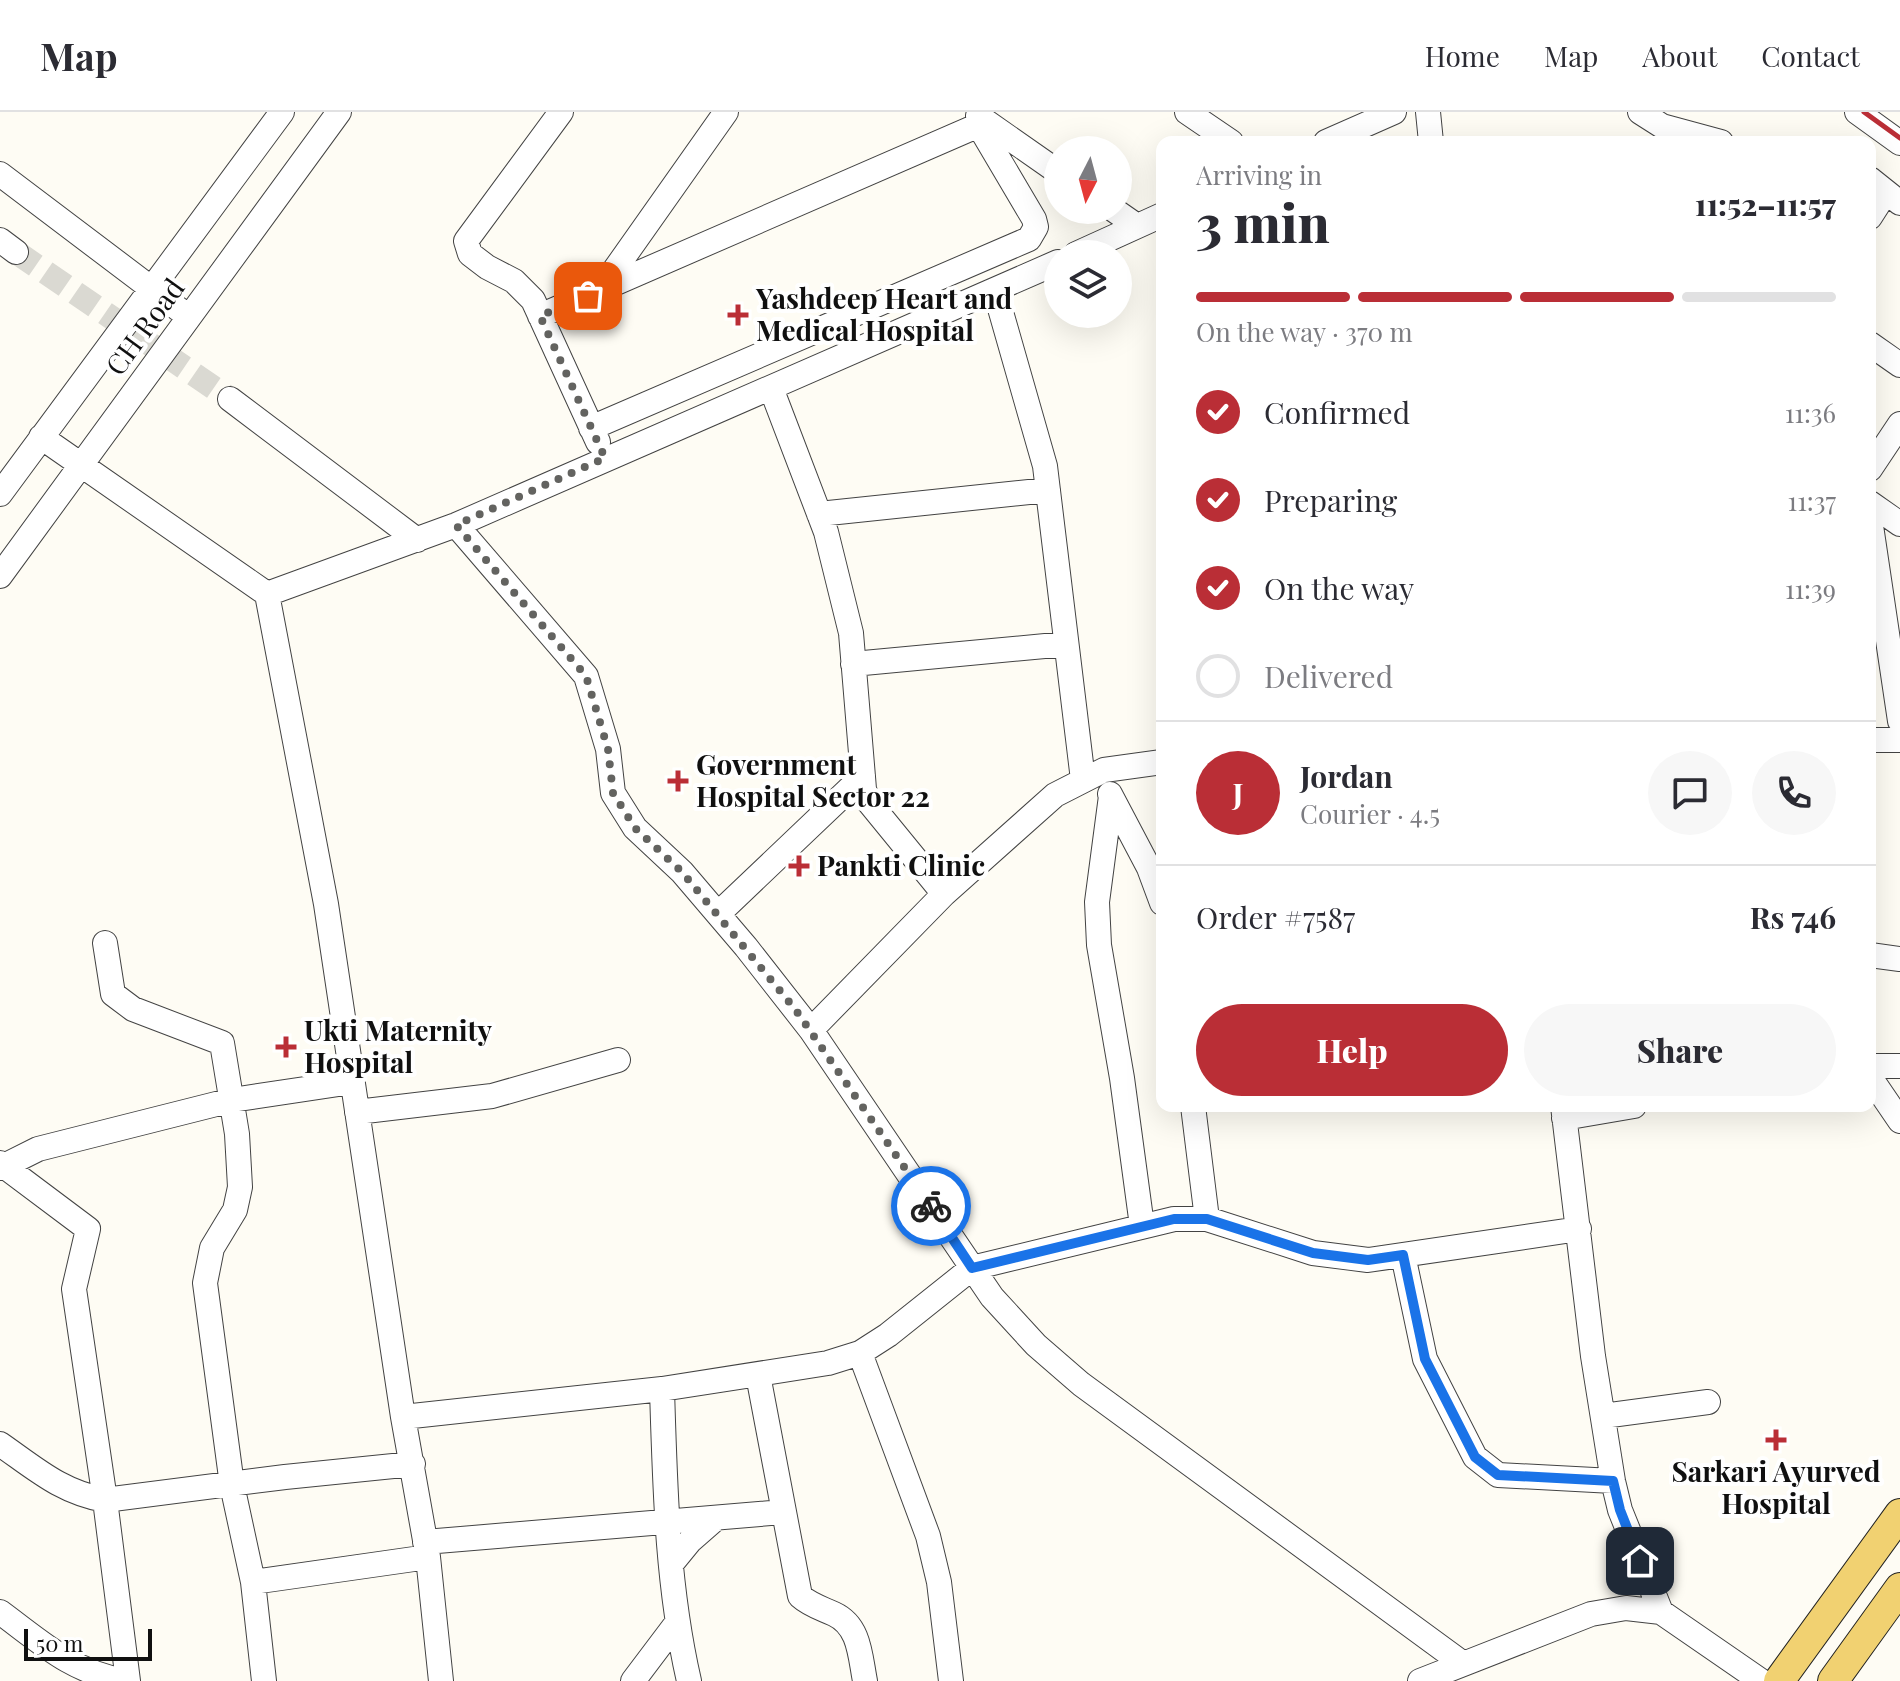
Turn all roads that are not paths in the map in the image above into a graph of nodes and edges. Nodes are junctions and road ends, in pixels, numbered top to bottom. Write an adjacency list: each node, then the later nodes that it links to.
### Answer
1 (282, 112): 23 (street, CH Road)
2 (339, 112): 27 (street, CH Road)
3 (561, 112): 26 (street)
4 (726, 112): 25 (street)
5 (1187, 112): 11 (street)
6 (1394, 112): 12 (street)
7 (1428, 112): 13 (street)
8 (1640, 112): 14 (street)
9 (1857, 112): 15 (street)
10 (979, 120): 16 (street); 25 (street); 33 (street)
11 (1222, 136)
12 (1340, 136)
13 (1430, 136)
14 (1699, 136)
15 (1900, 143)
16 (1044, 163)
17 (0, 174): 23 (street)
18 (1156, 218): 20 (street)
19 (1132, 223): 20 (street)
20 (1137, 226): 21 (street)
21 (1106, 240)
22 (1044, 268): 24 (street)
23 (152, 291): 27 (street); 34 (street, CH Road)
24 (995, 291): 30 (street); 38 (street)
25 (599, 292): 26 (street)
26 (540, 316): 33 (street)
27 (189, 317): 37 (street, CH Road)
28 (1876, 348): 29 (street)
29 (1900, 365)
30 (771, 388): 35 (street); 41 (street)
31 (230, 399): 44 (street)
32 (1900, 424): 36 (street)
33 (591, 428): 35 (street)
34 (41, 437): 37 (street); 39 (street, CH Road)
35 (605, 458): 43 (street)
36 (1876, 460)
37 (82, 465): 46 (street, CH Road); 47 (street)
38 (1048, 490): 41 (street); 48 (street)
39 (0, 494)
40 (1876, 507): 42 (street)
41 (819, 514): 49 (street)
42 (1900, 524)
43 (456, 525): 44 (street); 59 (street)
44 (417, 540): 47 (street)
45 (1876, 559): 50 (street)
46 (0, 576)
47 (267, 594): 67 (street)
48 (1066, 644): 49 (street); 54 (street)
49 (853, 664): 55 (street)
50 (1900, 721)
51 (1876, 740): 52 (street)
52 (1900, 740)
53 (1156, 763): 54 (street)
54 (1094, 775): 56 (street); 58 (street)
55 (863, 776): 58 (street); 59 (street)
56 (1111, 796): 57 (street); 76 (street)
57 (1156, 887)
58 (944, 894): 63 (street)
59 (718, 914): 63 (street)
60 (105, 943): 69 (street)
61 (1876, 956): 62 (street)
62 (1900, 959)
63 (811, 1030): 79 (street)
64 (618, 1060): 70 (street)
65 (1876, 1066): 66 (street)
66 (1900, 1066)
67 (352, 1082): 69 (street); 70 (street)
68 (1876, 1086): 73 (street)
69 (232, 1100): 74 (street); 89 (street)
70 (357, 1112): 85 (street)
71 (1194, 1112): 75 (street)
72 (1564, 1112): 77 (street)
73 (1900, 1121)
74 (1, 1165): 90 (street)
75 (1207, 1219): 76 (street); 78 (street)
76 (1142, 1226): 79 (street)
77 (1579, 1229): 78 (street); 84 (street)
78 (1403, 1255): 88 (street)
79 (972, 1268): 80 (street); 102 (street)
80 (860, 1353): 81 (street); 109 (street)
81 (758, 1375): 82 (street); 91 (street)
82 (662, 1389): 85 (street); 93 (street)
83 (1708, 1402): 84 (street)
84 (1603, 1416): 88 (street)
85 (403, 1417): 87 (street)
86 (0, 1444): 90 (street)
87 (413, 1464): 89 (street); 95 (street)
88 (1613, 1481): 100 (street)
89 (232, 1485): 90 (street); 97 (street)
90 (105, 1500): 103 (street)
91 (783, 1512): 94 (street); 108 (street)
92 (1900, 1514): 112 (main road)
93 (666, 1520): 94 (street); 95 (street); 96 (street)
94 (714, 1520): 96 (street)
95 (426, 1550): 97 (street); 105 (street)
96 (672, 1563): 101 (street)
97 (253, 1582): 104 (street)
98 (1900, 1588): 113 (main road)
99 (0, 1612): 103 (street)
100 (1661, 1612): 102 (street); 111 (street)
101 (676, 1624): 106 (street); 107 (street)
102 (1462, 1663): 110 (street)
103 (126, 1681)
104 (264, 1681)
105 (441, 1681)
106 (633, 1681)
107 (689, 1681)
108 (865, 1681)
109 (951, 1681)
110 (1420, 1681)
111 (1761, 1681)
112 (1779, 1681)
113 (1833, 1681)

